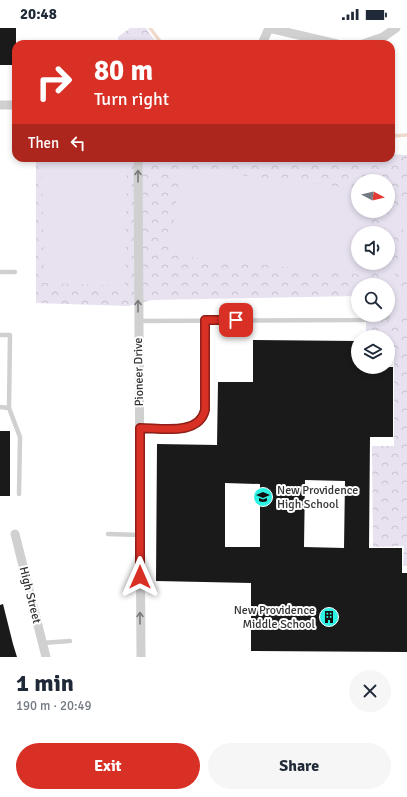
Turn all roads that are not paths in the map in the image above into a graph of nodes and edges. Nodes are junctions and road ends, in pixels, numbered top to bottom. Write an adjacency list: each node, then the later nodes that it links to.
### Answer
1 (269, 28): 3 (street); 4 (street)
2 (396, 28): 5 (street)
3 (264, 40)
4 (321, 40)
5 (375, 40)
6 (0, 105): 7 (street)
7 (12, 105)
8 (138, 162): 13 (street, Pioneer Drive, one-way to 8)
9 (0, 272): 10 (lane)
10 (15, 272)
11 (205, 320): 12 (lane); 13 (lane); 17 (lane)
12 (351, 320)
13 (138, 321): 17 (street, Pioneer Drive)
14 (0, 335): 16 (lane)
15 (0, 407): 16 (lane)
16 (9, 408): 18 (lane)
17 (140, 428): 21 (street, Pioneer Drive)
18 (19, 494)
19 (15, 534): 23 (street, High Street)
20 (108, 534): 21 (lane)
21 (140, 535): 25 (street, Pioneer Drive, one-way to 21)
22 (70, 641): 23 (lane)
23 (42, 643): 24 (street, High Street)
24 (46, 657)
25 (141, 657)

